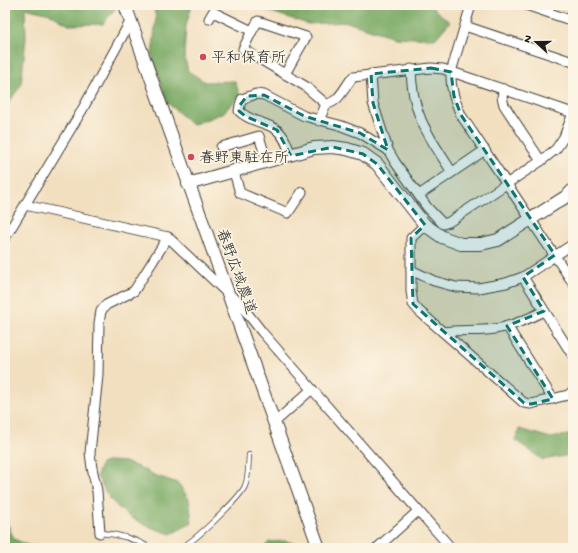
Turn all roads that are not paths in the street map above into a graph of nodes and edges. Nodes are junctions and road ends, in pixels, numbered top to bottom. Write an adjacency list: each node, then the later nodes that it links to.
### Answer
1 (125, 5): 6 (street, 春野広域農道)
2 (471, 5): 7 (street)
3 (526, 5): 5 (street)
4 (209, 18): 8 (street)
5 (573, 21)
6 (130, 22): 27 (street, 春野広域農道); 31 (street)
7 (465, 26): 9 (street); 11 (street)
8 (252, 31): 12 (street); 12 (street)
9 (573, 62)
10 (411, 69): 11 (street); 13 (street); 25 (street)
11 (451, 72): 14 (street); 20 (street)
12 (285, 74): 15 (street)
13 (371, 74): 15 (street); 19 (street)
14 (504, 90): 16 (street); 22 (street)
15 (326, 104): 17 (street)
16 (573, 113): 22 (street)
17 (319, 121): 19 (street); 21 (street)
18 (221, 146): 23 (street)
19 (388, 150): 30 (street)
20 (484, 150): 25 (street); 26 (street)
21 (291, 156): 23 (street); 33 (street)
22 (541, 160): 26 (street)
23 (267, 162): 24 (street)
24 (234, 172): 27 (street); 29 (street)
25 (452, 172): 30 (street)
26 (507, 183): 30 (street); 32 (street)
27 (188, 184): 41 (street, 春野広域農道)
28 (573, 190): 32 (street)
29 (302, 192)
30 (419, 195)
31 (25, 205): 34 (street); 35 (street)
32 (530, 220): 33 (street); 37 (street)
33 (425, 225): 38 (street)
34 (168, 237): 41 (street); 52 (street)
35 (5, 238)
36 (573, 244): 37 (street)
37 (555, 255): 39 (street); 40 (street)
38 (411, 270): 39 (street); 44 (street)
39 (523, 277): 42 (street)
40 (573, 283)
41 (228, 294): 46 (street); 49 (street, 春野広域農道)
42 (544, 311): 43 (street); 45 (street)
43 (507, 326): 44 (street); 48 (street)
44 (443, 332): 48 (street)
45 (573, 356)
46 (312, 389): 49 (street); 51 (street)
47 (573, 391): 48 (street)
48 (553, 398)
49 (274, 423): 55 (street, 春野広域農道)
50 (249, 455): 54 (lane)
51 (418, 511): 56 (street); 57 (street)
52 (100, 533): 53 (lane)
53 (150, 548)
54 (180, 548)
55 (319, 548)
56 (377, 548)
57 (451, 548)

